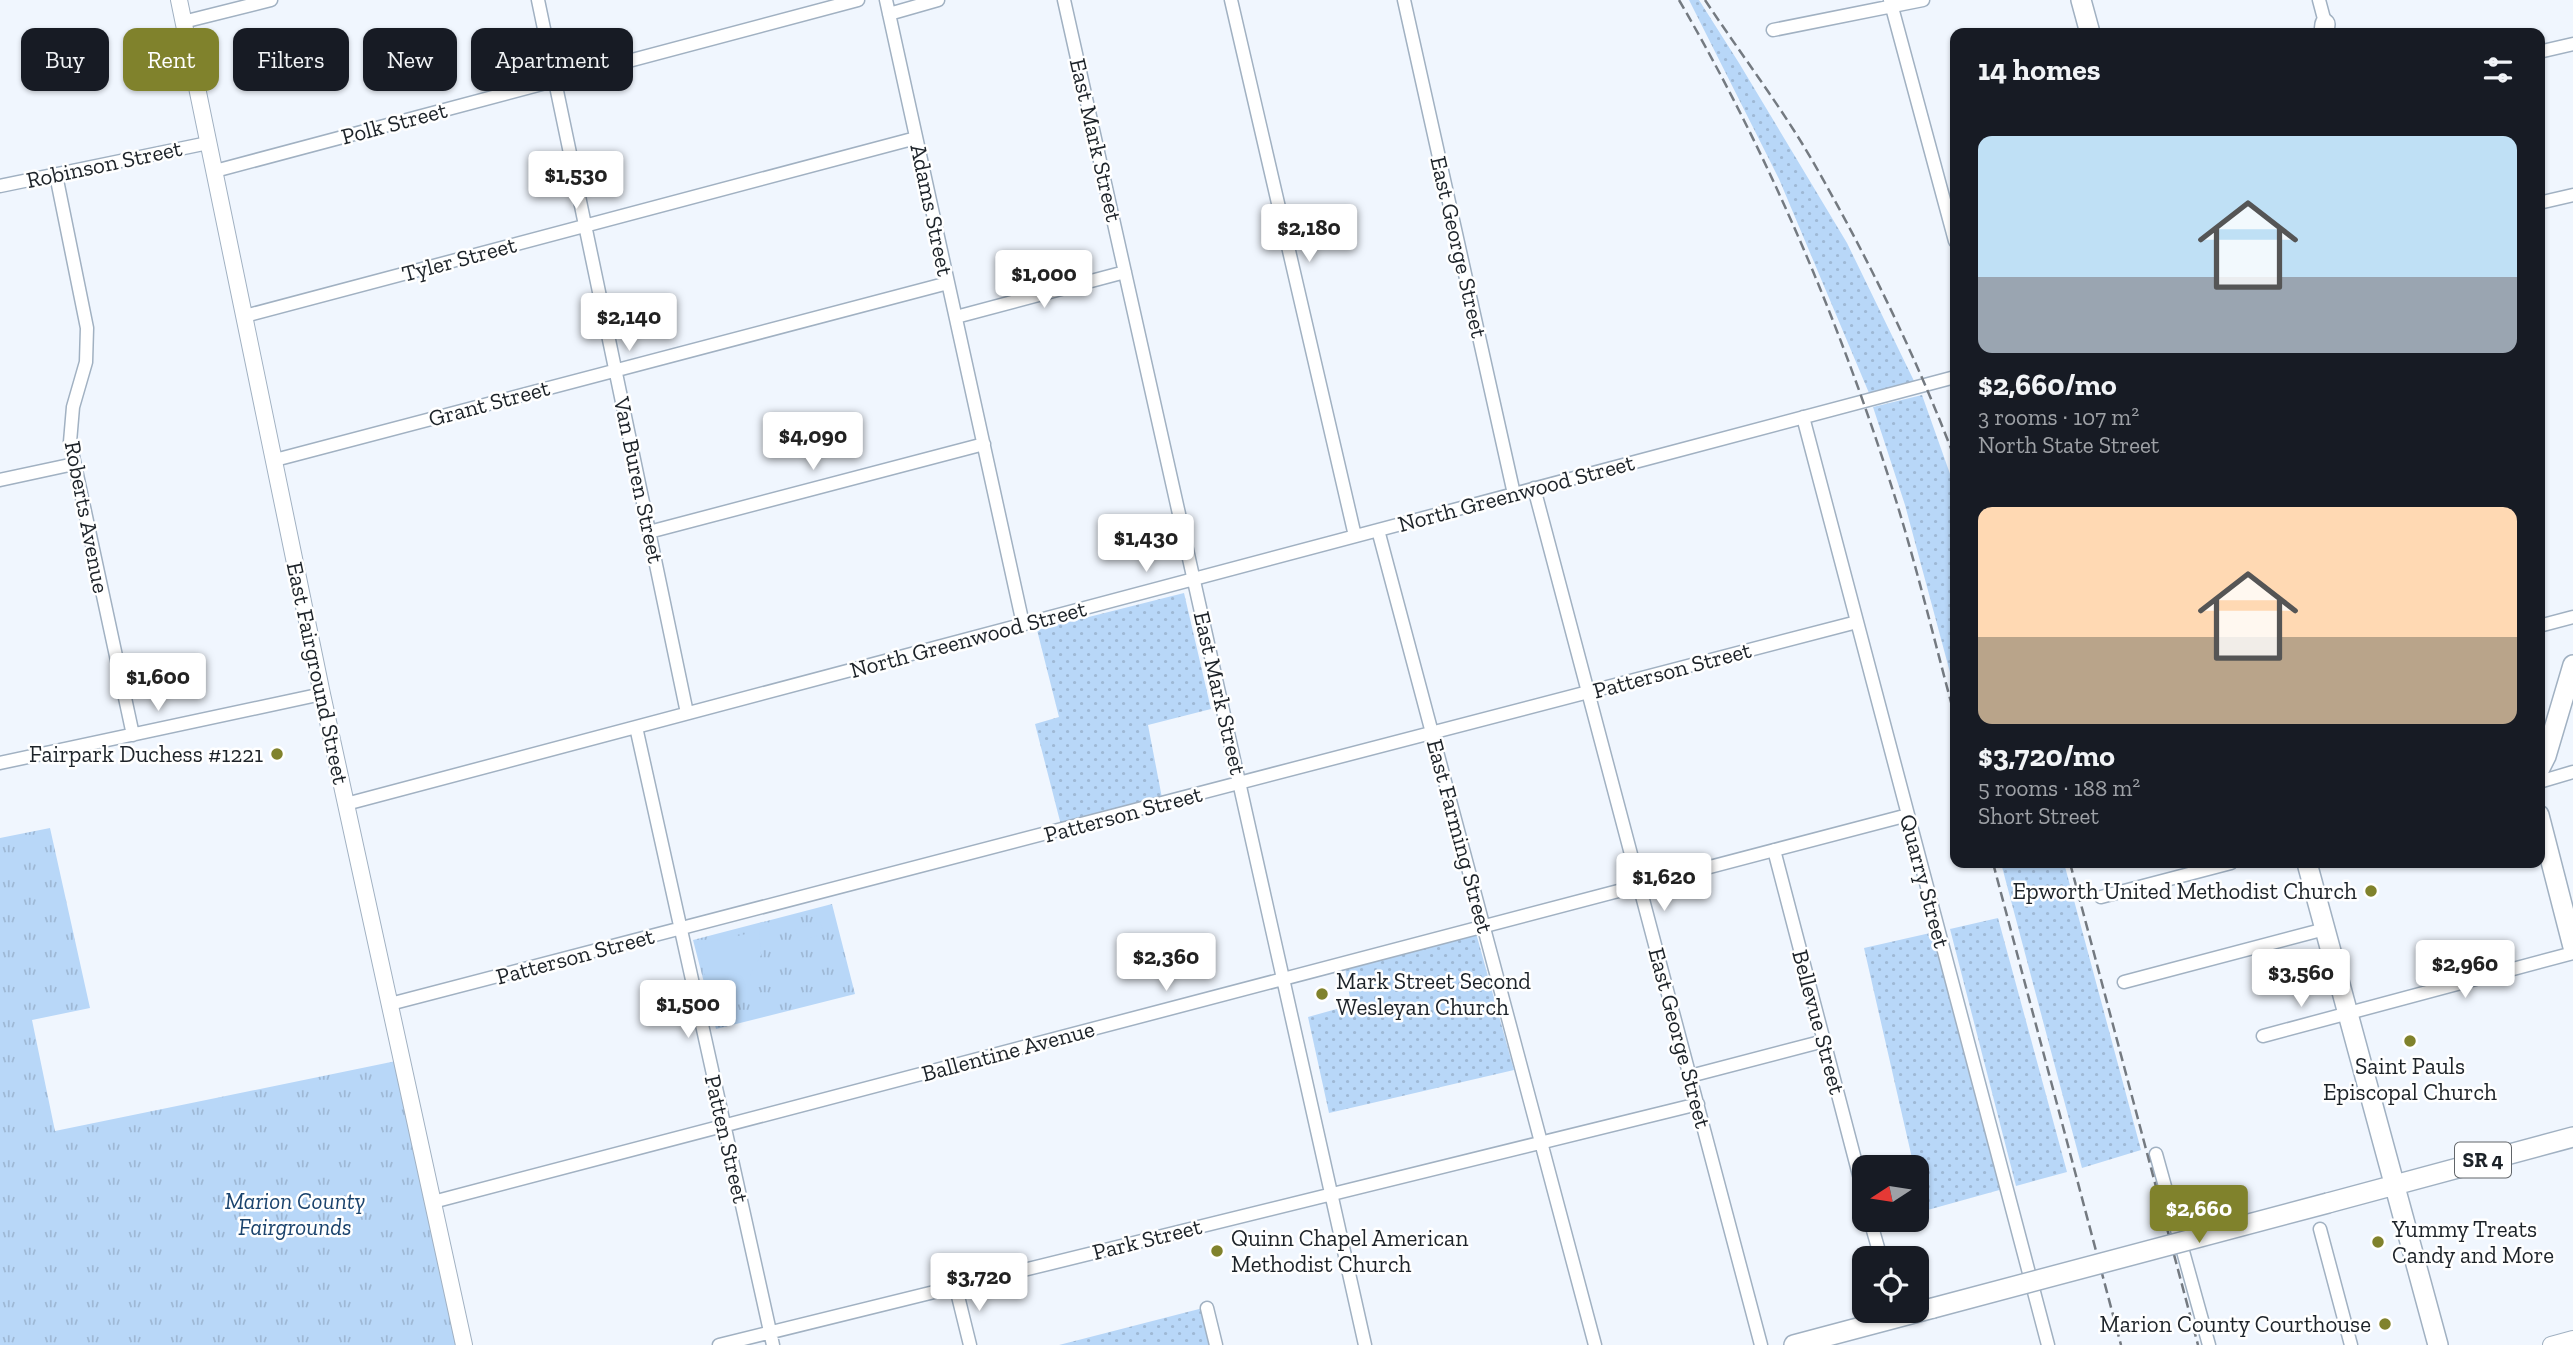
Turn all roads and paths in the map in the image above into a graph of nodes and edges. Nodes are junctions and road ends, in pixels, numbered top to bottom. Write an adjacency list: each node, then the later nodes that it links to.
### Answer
1 (179, 0): 15 (street, East Fairground Street)
2 (271, 0): 15 (street)
3 (538, 0): 16 (street, Van Buren Street)
4 (858, 0): 22 (street, Polk Street)
5 (886, 0): 14 (street, Adams Street)
6 (938, 0): 14 (street)
7 (1064, 0): 34 (street, East Mark Street)
8 (1231, 0): 49 (street)
9 (1404, 0): 46 (street, East George Street)
10 (1923, 0): 13 (street)
11 (2081, 0): 17 (main road)
12 (2319, 0): 18 (street)
13 (1891, 3): 19 (street); 32 (street)
14 (889, 14): 25 (street, Adams Street)
15 (183, 22): 26 (street, East Fairground Street)
16 (544, 28)
17 (2089, 28)
18 (2326, 28)
19 (1773, 30)
20 (2573, 44): 21 (street)
21 (2545, 51)
22 (633, 59)
23 (514, 91): 27 (street, Polk Street)
24 (557, 91): 33 (street, Van Buren Street)
25 (916, 138): 33 (street, Tyler Street); 35 (street, Adams Street)
26 (208, 143): 27 (street, East Fairground Street); 28 (street, Robinson Street)
27 (215, 171): 36 (street, East Fairground Street)
28 (56, 175): 29 (street, Robinson Street); 43 (street, Roberts Avenue)
29 (0, 186)
30 (2573, 195): 31 (street)
31 (2545, 202)
32 (1950, 222)
33 (585, 226): 36 (street, Tyler Street); 38 (street, Van Buren Street)
34 (1125, 272): 37 (street); 50 (street, East Mark Street)
35 (948, 282): 37 (street, Adams Street); 38 (street, Grant Street)
36 (245, 316): 42 (street, East Fairground Street)
37 (956, 317): 41 (street, Adams Street)
38 (615, 369): 42 (street, Grant Street); 48 (street, Van Buren Street)
39 (1950, 378): 40 (street, North Greenwood Street)
40 (1803, 417): 45 (street, North Greenwood Street); 52 (street, Quarry Street)
41 (984, 444): 48 (street); 53 (street, Adams Street)
42 (275, 460): 57 (street, East Fairground Street)
43 (74, 464): 44 (street); 61 (street, Roberts Avenue)
44 (0, 480)
45 (1534, 488): 46 (street, North Greenwood Street); 56 (street, East George Street)
46 (1514, 494): 47 (street, North Greenwood Street)
47 (1378, 530): 49 (street, North Greenwood Street); 60 (street, East Farming Street)
48 (649, 532): 58 (street, Van Buren Street)
49 (1355, 536): 50 (street, North Greenwood Street)
50 (1195, 579): 53 (street, North Greenwood Street); 66 (street, East Mark Street)
51 (2573, 617): 54 (street)
52 (1857, 622): 56 (street, Patterson Street); 68 (street, Quarry Street)
53 (1023, 624): 58 (street, North Greenwood Street)
54 (2545, 624)
55 (2573, 665): 62 (main road)
56 (1588, 692): 60 (street, Patterson Street); 73 (street, East George Street)
57 (322, 694): 61 (street); 67 (street, East Fairground Street)
58 (687, 713): 59 (street, North Greenwood Street)
59 (636, 727): 67 (street, North Greenwood Street); 76 (street, Patten Street)
60 (1432, 733): 66 (street, Patterson Street); 75 (street, East Farming Street)
61 (133, 735): 63 (street)
62 (2545, 758)
63 (0, 763)
64 (2573, 772): 65 (street)
65 (2545, 780)
66 (1240, 783): 76 (street, Patterson Street); 80 (street, East Mark Street)
67 (346, 804): 82 (street, East Fairground Street)
68 (1908, 815): 70 (street, Ballentine Avenue); 109 (street, Quarry Street)
69 (2545, 837): 78 (main road)
70 (1774, 850): 73 (street, Ballentine Avenue); 85 (street, Bellevue Street)
71 (2212, 868): 74 (street)
72 (2308, 868): 77 (main road)
73 (1639, 886): 75 (street, Ballentine Avenue); 86 (street, East George Street)
74 (2101, 897)
75 (1484, 926): 80 (street, Ballentine Avenue); 90 (street, East Farming Street)
76 (681, 929): 82 (street, Patterson Street); 88 (street, Patten Street)
77 (2325, 929): 81 (street); 83 (main road)
78 (2573, 947)
79 (2573, 953): 83 (street)
80 (1284, 979): 88 (street, Ballentine Avenue); 94 (street, East Mark Street)
81 (2124, 982)
82 (390, 1004): 95 (street, East Fairground Street)
83 (2348, 1013): 84 (street); 93 (main road)
84 (2263, 1036)
85 (1824, 1041): 86 (street); 92 (street, Bellevue Street)
86 (1690, 1076): 87 (street, East George Street)
87 (1698, 1104): 90 (street, Park Street); 107 (street, East George Street)
88 (724, 1126): 95 (street, Ballentine Avenue); 99 (street, Patten Street)
89 (2573, 1137): 93 (main road, SR 4)
90 (1541, 1142): 94 (street, Park Street); 106 (street, East Farming Street)
91 (2156, 1154): 110 (street)
92 (1854, 1155)
93 (2393, 1185): 108 (main road, SR 4, bridge); 112 (main road)
94 (1332, 1194): 97 (street, Park Street); 105 (street, East Mark Street)
95 (433, 1202): 101 (street, East Fairground Street)
96 (2320, 1229): 111 (street)
97 (956, 1288): 99 (street, Park Street); 103 (street)
98 (1207, 1308): 104 (street)
99 (772, 1339): 102 (street, Park Street)
100 (2573, 1339): 113 (street)
101 (464, 1345)
102 (719, 1345)
103 (970, 1345)
104 (1216, 1345)
105 (1365, 1345)
106 (1595, 1345)
107 (1761, 1345)
108 (1794, 1345)
109 (2048, 1345)
110 (2209, 1345)
111 (2351, 1345)
112 (2438, 1345)
113 (2551, 1345)

